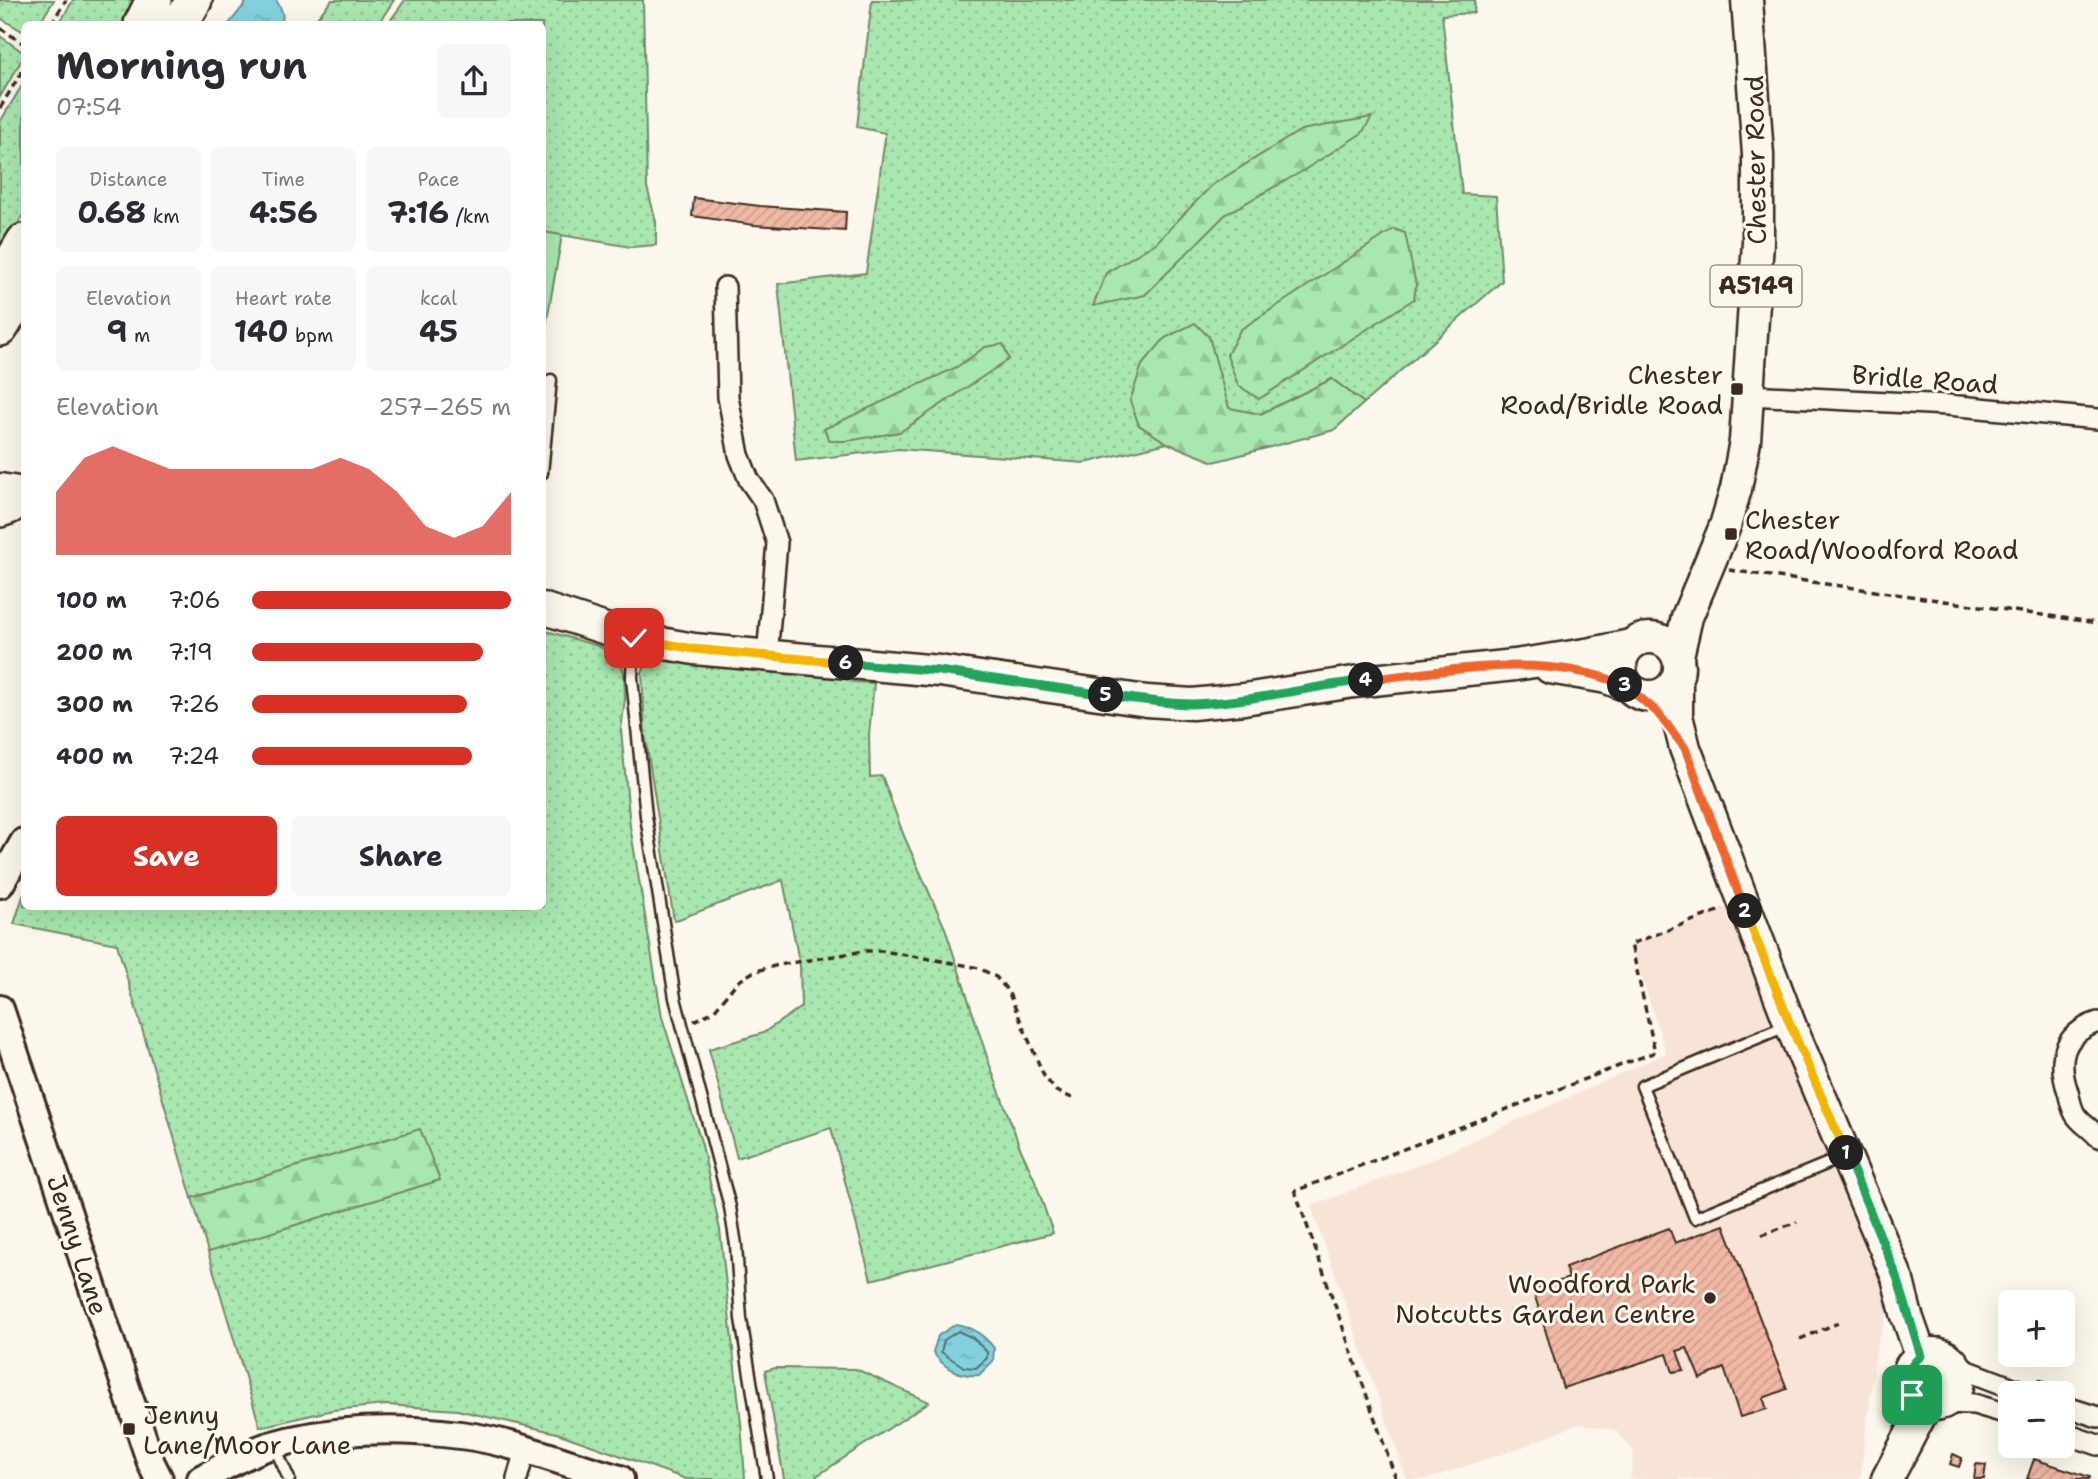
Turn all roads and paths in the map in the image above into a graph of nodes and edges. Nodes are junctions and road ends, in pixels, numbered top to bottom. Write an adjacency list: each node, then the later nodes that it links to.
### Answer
1 (66, 0): 5 (path)
2 (155, 0): 6 (highway)
3 (194, 0): 7 (highway)
4 (1747, 0): 18 (main road, Chester Road / A5149)
5 (53, 21)
6 (144, 21)
7 (182, 21)
8 (0, 28): 9 (path)
9 (21, 42)
10 (21, 73): 11 (path)
11 (0, 108)
12 (21, 247): 13 (highway)
13 (0, 283)
14 (725, 287): 26 (street)
15 (21, 294): 16 (highway)
16 (0, 328)
17 (551, 380): 20 (lane)
18 (1748, 395): 19 (street, Bridle Road); 21 (main road, Chester Road / A5149)
19 (2098, 419)
20 (546, 432)
21 (1707, 567): 23 (path); 25 (main road, Chester Road / A5149); 28 (main road, Chester Road / A5149)
22 (546, 609): 24 (main road)
23 (2098, 623)
24 (634, 638): 26 (main road); 36 (lane)
25 (1638, 642): 27 (main road); 28 (main road); 29 (main road)
26 (767, 656): 27 (main road)
27 (1515, 664): 29 (main road)
28 (1677, 668): 29 (main road); 30 (main road, Chester Road)
29 (1632, 690): 30 (main road, Chester Road)
30 (1685, 748): 33 (main road, Chester Road)
31 (21, 847): 32 (street)
32 (0, 884)
33 (1742, 902): 37 (main road, Chester Road); 62 (path)
34 (0, 1009): 56 (street, Jenny Lane)
35 (2098, 1022): 39 (street)
36 (682, 1024): 38 (path); 61 (lane)
37 (1790, 1024): 40 (main road, Chester Road); 40 (lane)
38 (1072, 1098)
39 (2098, 1137)
40 (1847, 1156): 45 (main road, Chester Road)
41 (1797, 1222): 42 (path)
42 (1762, 1236)
43 (1838, 1323): 44 (path)
44 (1800, 1339)
45 (1921, 1356): 46 (main road); 48 (main road)
46 (1955, 1366): 47 (street); 48 (main road)
47 (1998, 1382)
48 (1935, 1404): 50 (street); 63 (main road)
49 (2075, 1410): 51 (street)
50 (1998, 1411)
51 (2098, 1417)
52 (2075, 1437): 54 (street)
53 (273, 1445): 55 (street); 57 (street); 58 (lane)
54 (2098, 1445)
55 (525, 1450): 59 (street); 60 (street)
56 (159, 1479)
57 (201, 1479)
58 (289, 1479)
59 (517, 1479)
60 (620, 1479)
61 (767, 1479)
62 (1396, 1479)
63 (1887, 1479)

